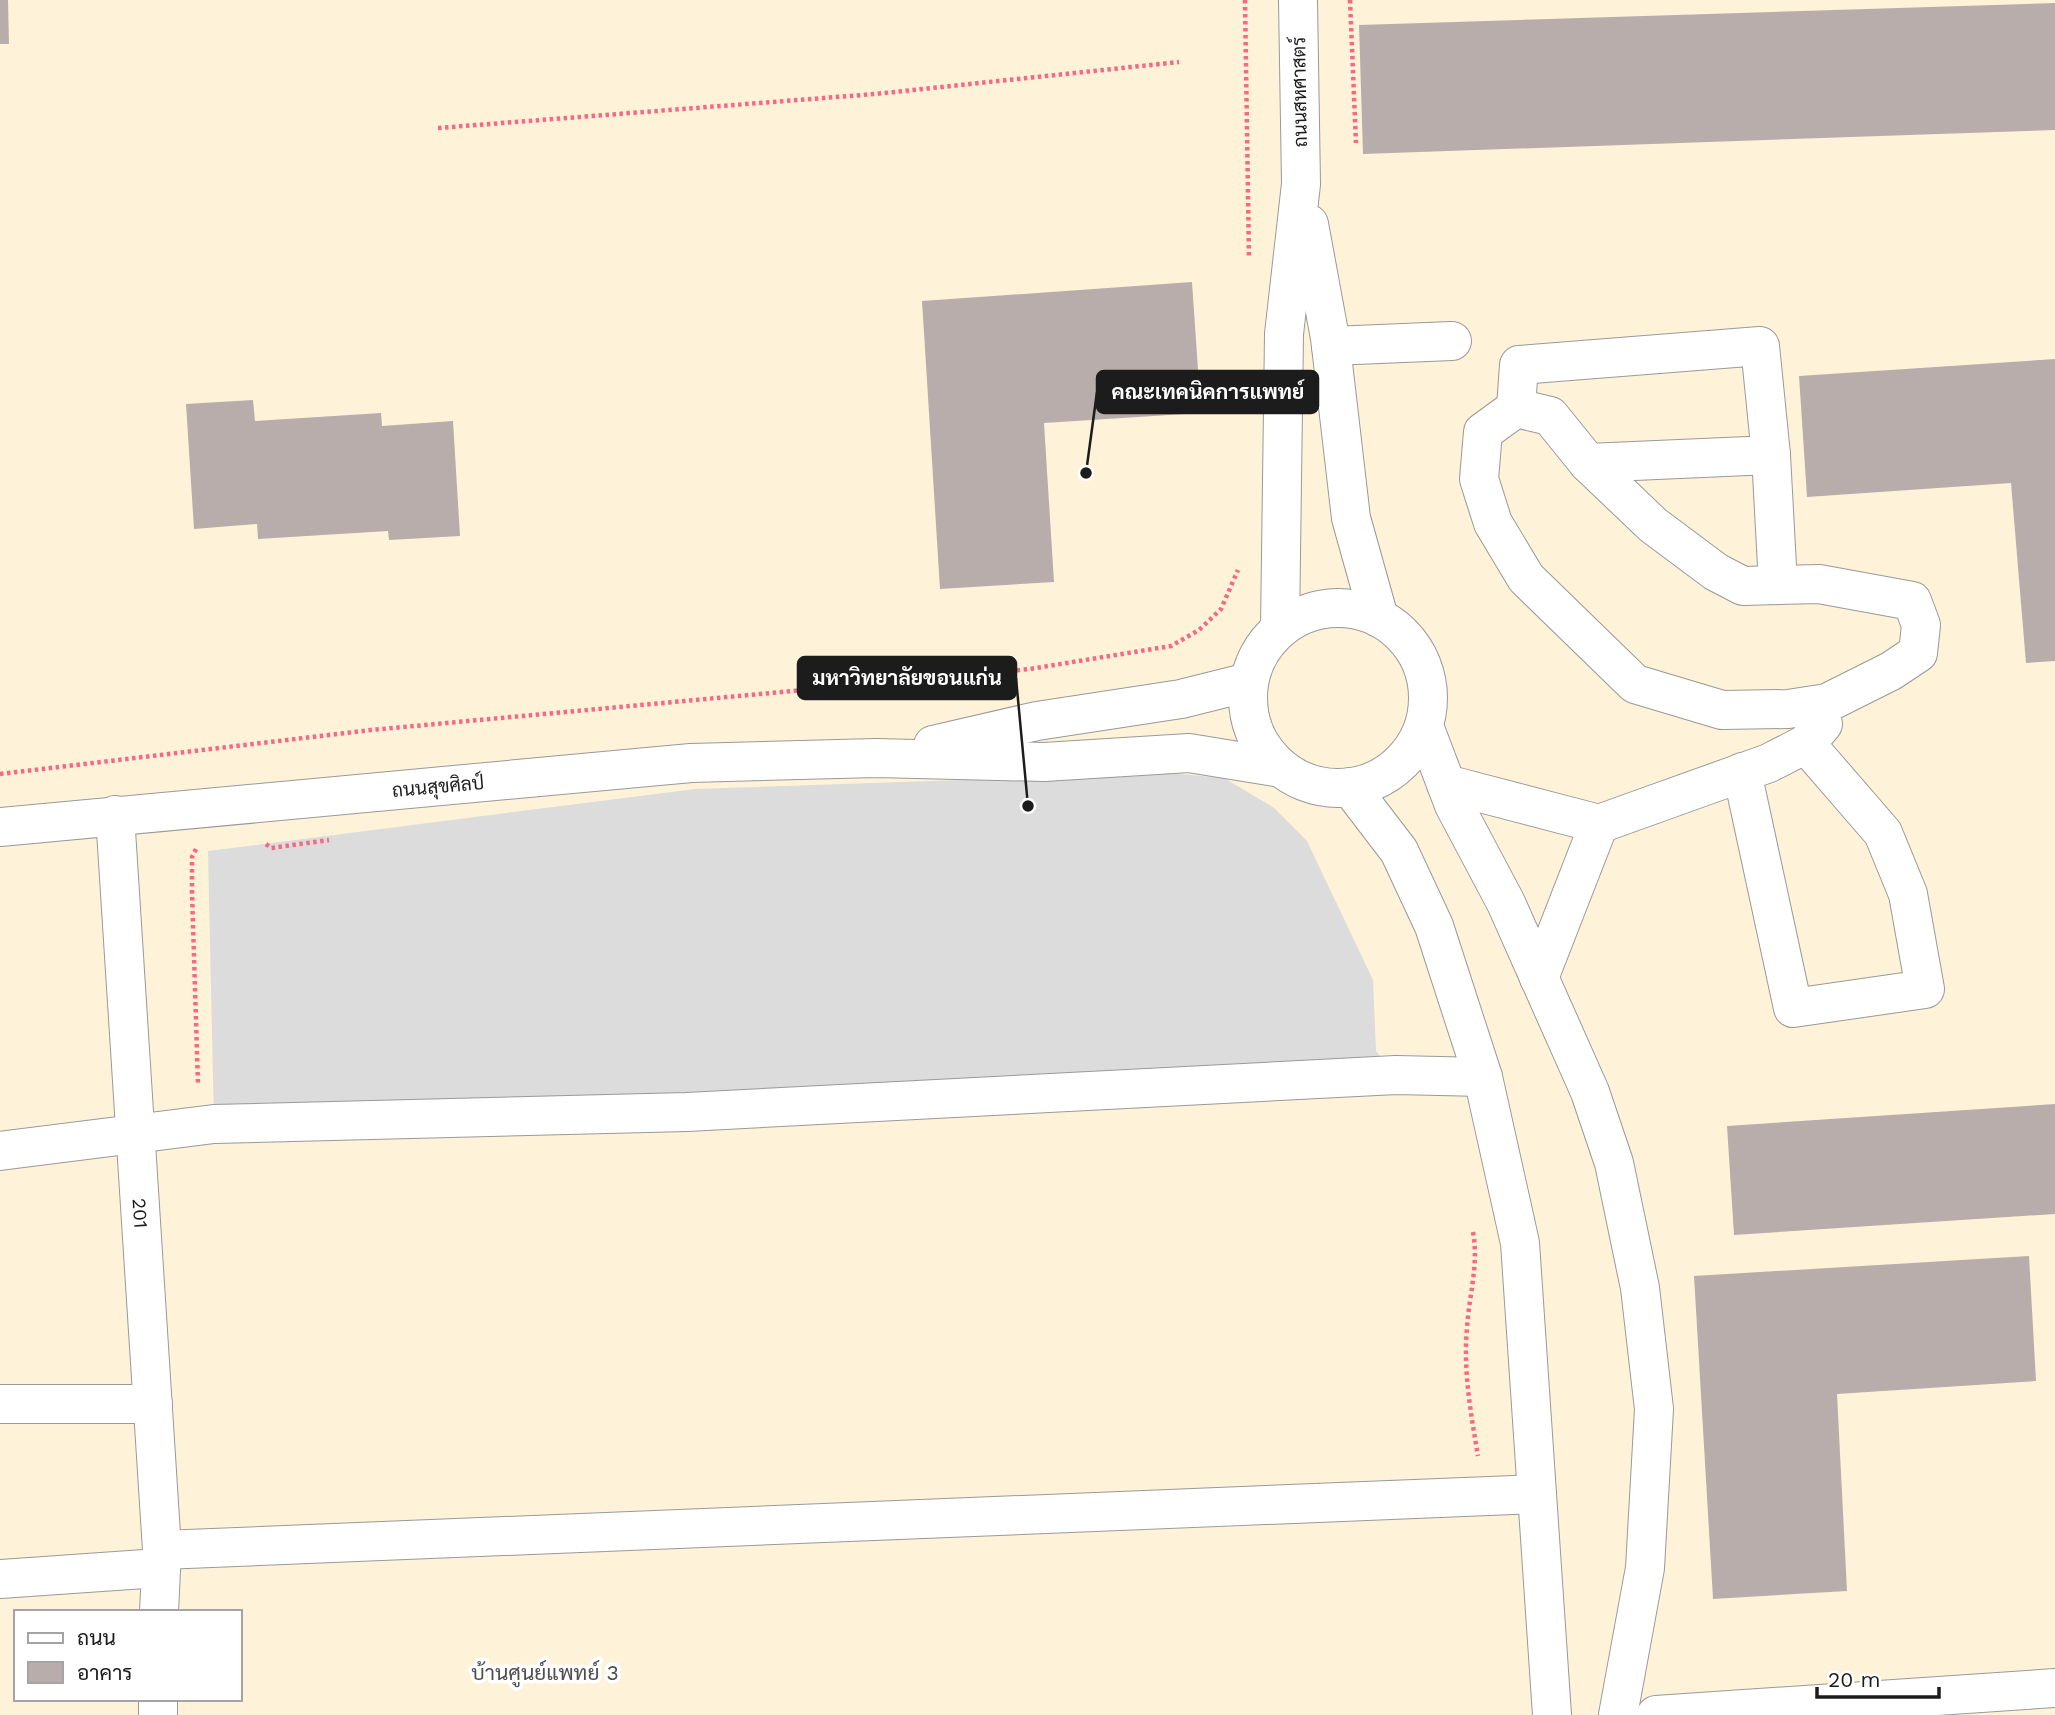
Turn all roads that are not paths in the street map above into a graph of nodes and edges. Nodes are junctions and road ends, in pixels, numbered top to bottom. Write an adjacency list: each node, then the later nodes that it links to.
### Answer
1 (1298, 0): 2 (street, ถนนสหศาสตร์)
2 (1301, 184): 4 (street); 10 (street)
3 (1452, 341): 4 (street)
4 (1331, 346): 9 (street)
5 (1516, 408): 6 (street); 7 (street); 12 (street)
6 (1772, 455): 7 (street); 8 (street)
7 (1588, 463): 8 (street)
8 (1778, 585): 12 (street)
9 (1379, 618): 10 (street); 13 (street)
10 (1280, 629): 11 (street)
11 (1249, 682): 15 (street); 16 (street)
12 (1827, 703): 14 (street)
13 (1424, 726): 18 (street); 19 (street)
14 (1806, 744): 17 (street); 17 (street)
15 (876, 758): 16 (street); 20 (street, ถนนสุขศิลป์)
16 (1281, 768): 19 (street)
17 (1742, 772): 21 (street)
18 (1446, 784): 21 (street); 23 (street)
19 (1350, 787): 24 (street)
20 (115, 815): 22 (street, ถนนสุขศิลป์); 25 (street, 201)
21 (1599, 824): 23 (street)
22 (0, 827)
23 (1539, 978): 35 (street)
24 (1483, 1077): 25 (street); 29 (street)
25 (137, 1134): 26 (street); 28 (street, 201)
26 (0, 1151)
27 (0, 1404): 28 (street)
28 (153, 1404): 30 (street, 201)
29 (1537, 1493): 30 (street); 34 (street)
30 (161, 1559): 31 (street); 32 (street, 201)
31 (0, 1579)
32 (159, 1610)
33 (2055, 1688): 36 (street)
34 (1552, 1715)
35 (1618, 1715)
36 (1656, 1715)

